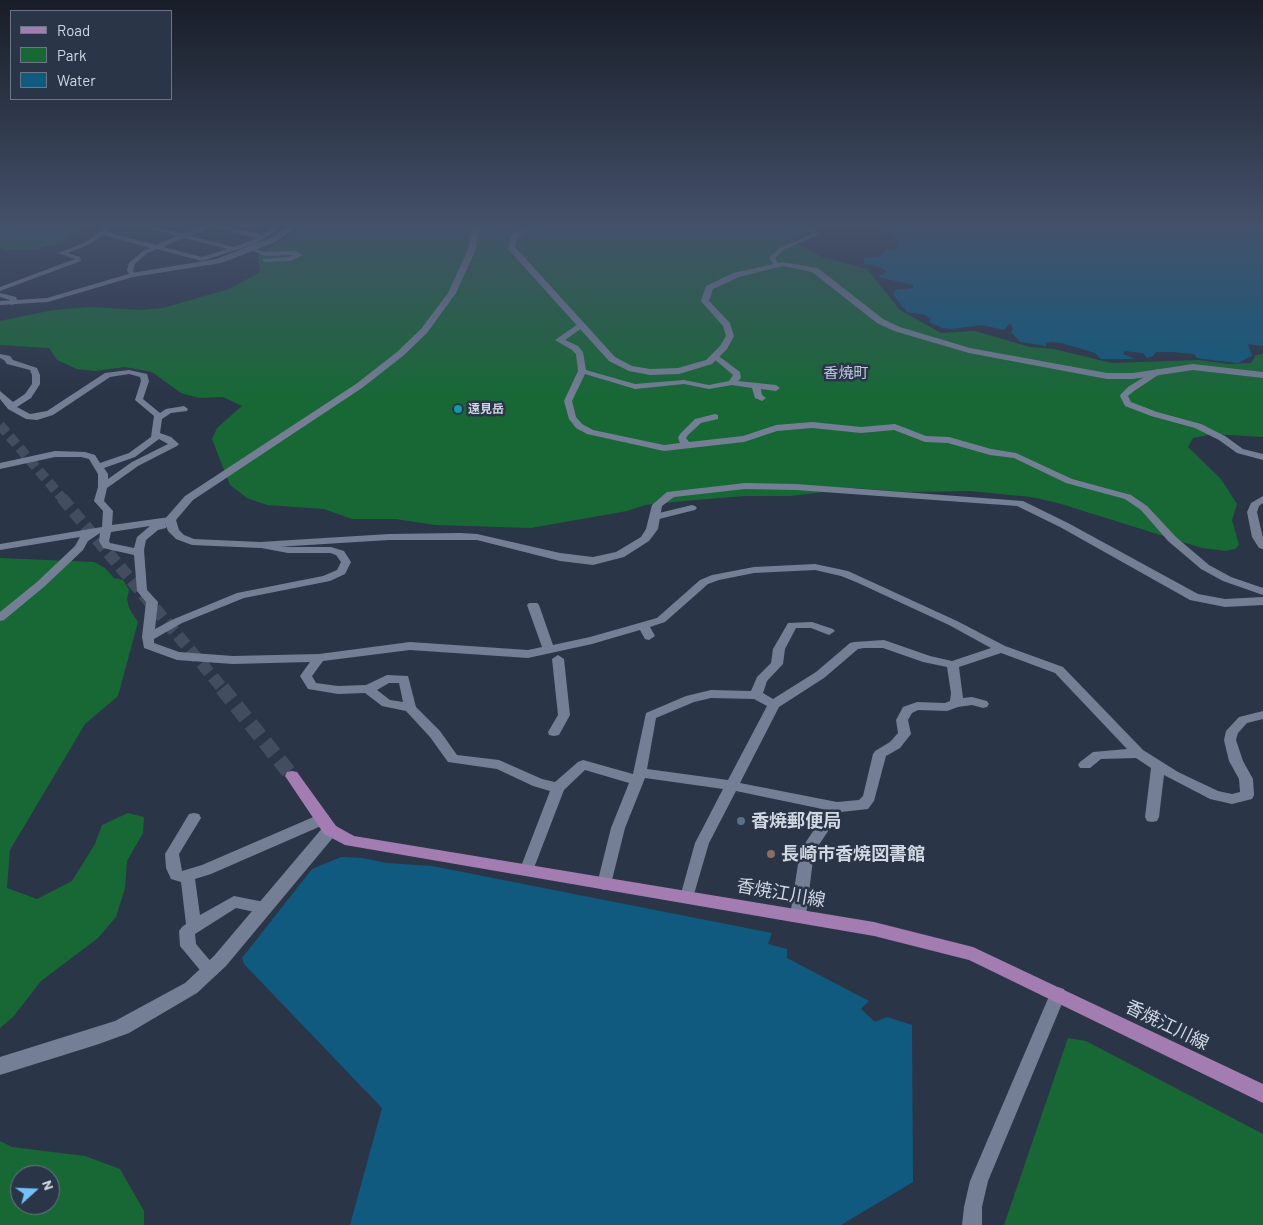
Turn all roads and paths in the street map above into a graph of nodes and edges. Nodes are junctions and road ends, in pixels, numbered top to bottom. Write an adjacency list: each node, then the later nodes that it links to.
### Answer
1 (19, 282): 7 (street)
2 (109, 282): 10 (street)
3 (457, 282): 37 (street)
4 (542, 282): 11 (street)
5 (720, 282): 13 (street)
6 (831, 282): 15 (street)
7 (0, 289)
8 (0, 296): 10 (street)
9 (0, 303): 10 (street)
10 (14, 303)
11 (581, 326): 13 (street); 14 (street)
12 (0, 356): 22 (street)
13 (716, 356): 17 (street)
14 (582, 371): 17 (street); 28 (street)
15 (1160, 371): 16 (street); 30 (street)
16 (1263, 375)
17 (732, 383): 18 (street)
18 (756, 385): 19 (street); 21 (street)
19 (776, 388)
20 (0, 394): 22 (street)
21 (762, 398)
22 (11, 407): 25 (street)
23 (184, 409): 25 (street)
24 (715, 417): 29 (street)
25 (159, 418): 26 (street)
26 (156, 435): 32 (street); 33 (street)
27 (593, 439): 28 (street)
28 (631, 442): 29 (street)
29 (686, 446): 44 (street)
30 (1263, 458)
31 (0, 466): 32 (street)
32 (99, 466): 33 (street)
33 (103, 486): 38 (street)
34 (1263, 499): 41 (street)
35 (692, 508): 36 (street)
36 (655, 517): 40 (street); 45 (street)
37 (170, 522): 38 (street); 40 (street); 43 (street)
38 (107, 530): 39 (street); 43 (street)
39 (95, 531): 42 (street); 47 (street)
40 (260, 545): 51 (street)
41 (1263, 546)
42 (0, 547)
43 (140, 553): 51 (street)
44 (1263, 592)
45 (1263, 601)
46 (532, 605): 53 (street)
47 (0, 618)
48 (643, 624): 50 (street); 52 (street); 53 (street)
49 (829, 631): 58 (street)
50 (649, 636)
51 (148, 637): 54 (street)
52 (1001, 649): 56 (street); 65 (street)
53 (550, 650): 54 (street)
54 (319, 658): 57 (street)
55 (558, 659): 64 (street)
56 (953, 665): 59 (street); 60 (street)
57 (368, 689): 62 (street); 62 (street)
58 (756, 695): 60 (street); 69 (street)
59 (956, 703): 61 (street); 72 (street)
60 (774, 704): 70 (street)
61 (983, 704)
62 (410, 708): 71 (street)
63 (1263, 715): 67 (street)
64 (554, 732)
65 (1138, 753): 66 (street); 67 (street)
66 (1085, 765)
67 (1158, 766): 73 (street)
68 (292, 776): 75 (main road, 香焼江川線)
69 (638, 776): 70 (street); 71 (street); 78 (street)
70 (733, 786): 72 (street); 79 (street)
71 (558, 788): 76 (street)
72 (837, 807): 81 (street)
73 (1152, 817)
74 (194, 818): 77 (street)
75 (326, 824): 76 (main road, 香焼江川線); 77 (street); 80 (street)
76 (527, 869): 78 (main road, 香焼江川線)
77 (187, 875): 82 (street)
78 (604, 884): 79 (main road, 香焼江川線)
79 (687, 898): 81 (main road, 香焼江川線)
80 (264, 908): 82 (street); 83 (street)
81 (798, 916): 84 (main road, 香焼江川線)
82 (194, 926): 83 (street)
83 (210, 970): 85 (street)
84 (1058, 994): 86 (main road, 香焼江川線); 87 (street)
85 (0, 1066)
86 (1263, 1094)
87 (972, 1225)

